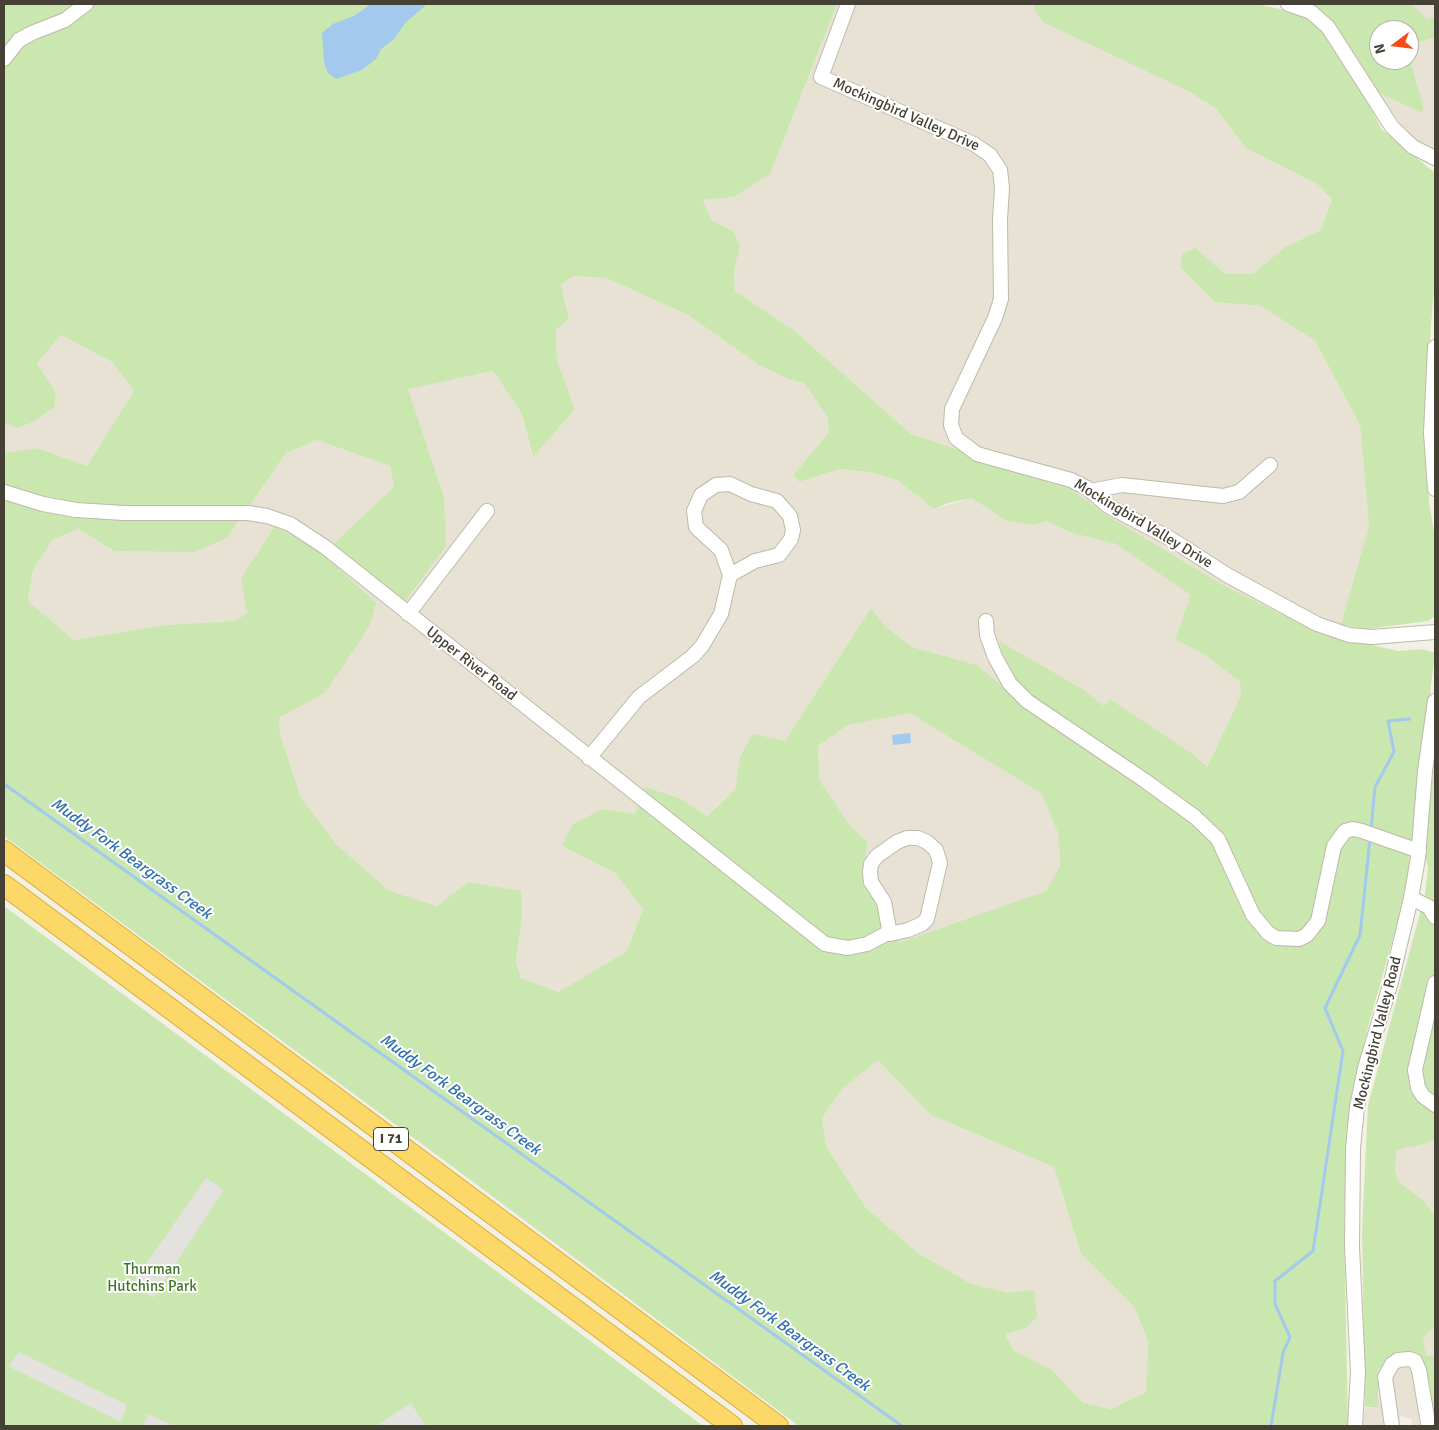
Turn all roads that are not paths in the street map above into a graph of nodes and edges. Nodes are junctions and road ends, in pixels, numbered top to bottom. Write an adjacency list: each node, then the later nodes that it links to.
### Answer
1 (86, 4): 4 (street)
2 (848, 4): 9 (street, Mockingbird Valley Drive)
3 (1288, 4): 5 (street)
4 (4, 59)
5 (1435, 158)
6 (1435, 347): 8 (street)
7 (1270, 465): 9 (street)
8 (1435, 488)
9 (1090, 491): 15 (street, Mockingbird Valley Drive)
10 (4, 492): 13 (street, Upper River Road)
11 (487, 511): 13 (street)
12 (730, 575): 12 (street); 17 (street)
13 (408, 614): 17 (street, Upper River Road)
14 (986, 621): 19 (street)
15 (1435, 632)
16 (1435, 702): 19 (street, Mockingbird Valley Road)
17 (589, 758): 23 (street, Upper River Road)
18 (4, 851): 27 (highway, I 71)
19 (1419, 851): 21 (street, Mockingbird Valley Road)
20 (4, 885): 26 (highway, I 71)
21 (1412, 898): 22 (street); 28 (street, Mockingbird Valley Road)
22 (1435, 917)
23 (890, 934): 23 (street, Upper River Road)
24 (1435, 983): 25 (street)
25 (1435, 1105)
26 (732, 1426)
27 (778, 1426)
28 (1355, 1426)
29 (1392, 1426): 30 (street)
30 (1432, 1426)

